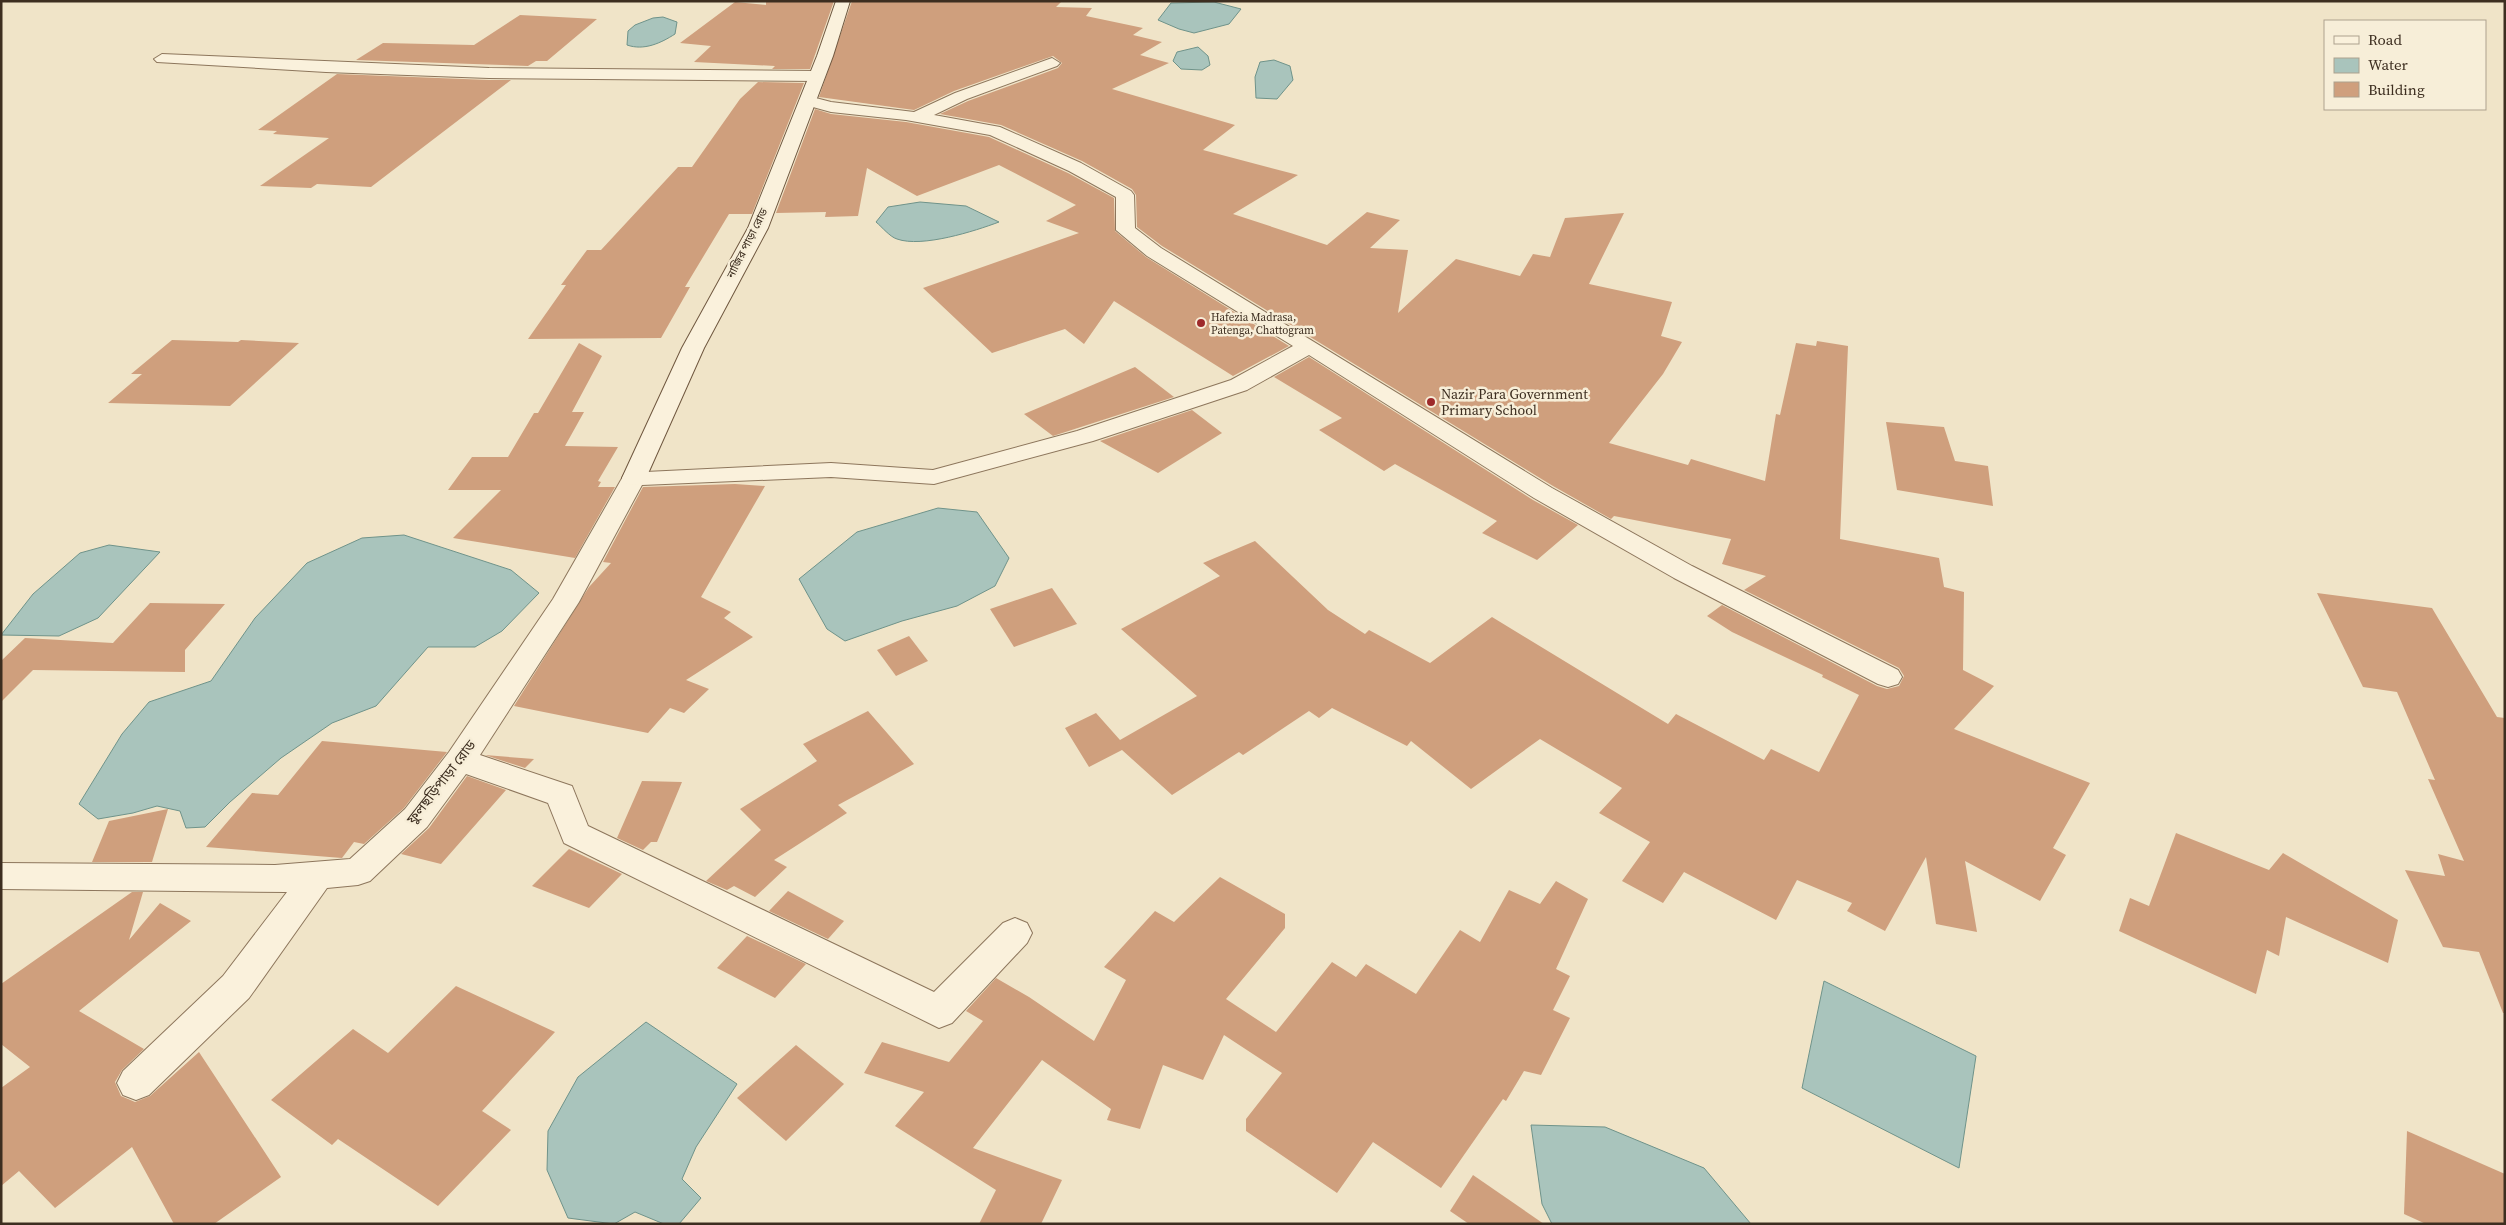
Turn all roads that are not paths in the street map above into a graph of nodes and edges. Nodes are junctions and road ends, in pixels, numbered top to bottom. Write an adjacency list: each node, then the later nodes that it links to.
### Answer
1 (843, 1): 4 (street, নাজির পাড়া রোড)
2 (162, 59): 4 (street)
3 (1052, 63): 6 (street)
4 (817, 76): 5 (street, নাজির পাড়া রোড)
5 (808, 101): 6 (street); 8 (street, নাজির পাড়া রোড)
6 (916, 117): 7 (street)
7 (1309, 346): 8 (street); 9 (street)
8 (634, 478): 10 (street, ফুলছড়িপাড়া রোড)
9 (1888, 677)
10 (460, 760): 11 (street, ফুলছড়িপাড়া রোড); 13 (street)
11 (318, 875): 12 (street, ফুলছড়িপাড়া রোড); 14 (street)
12 (1, 876)
13 (1015, 932)
14 (136, 1083)

